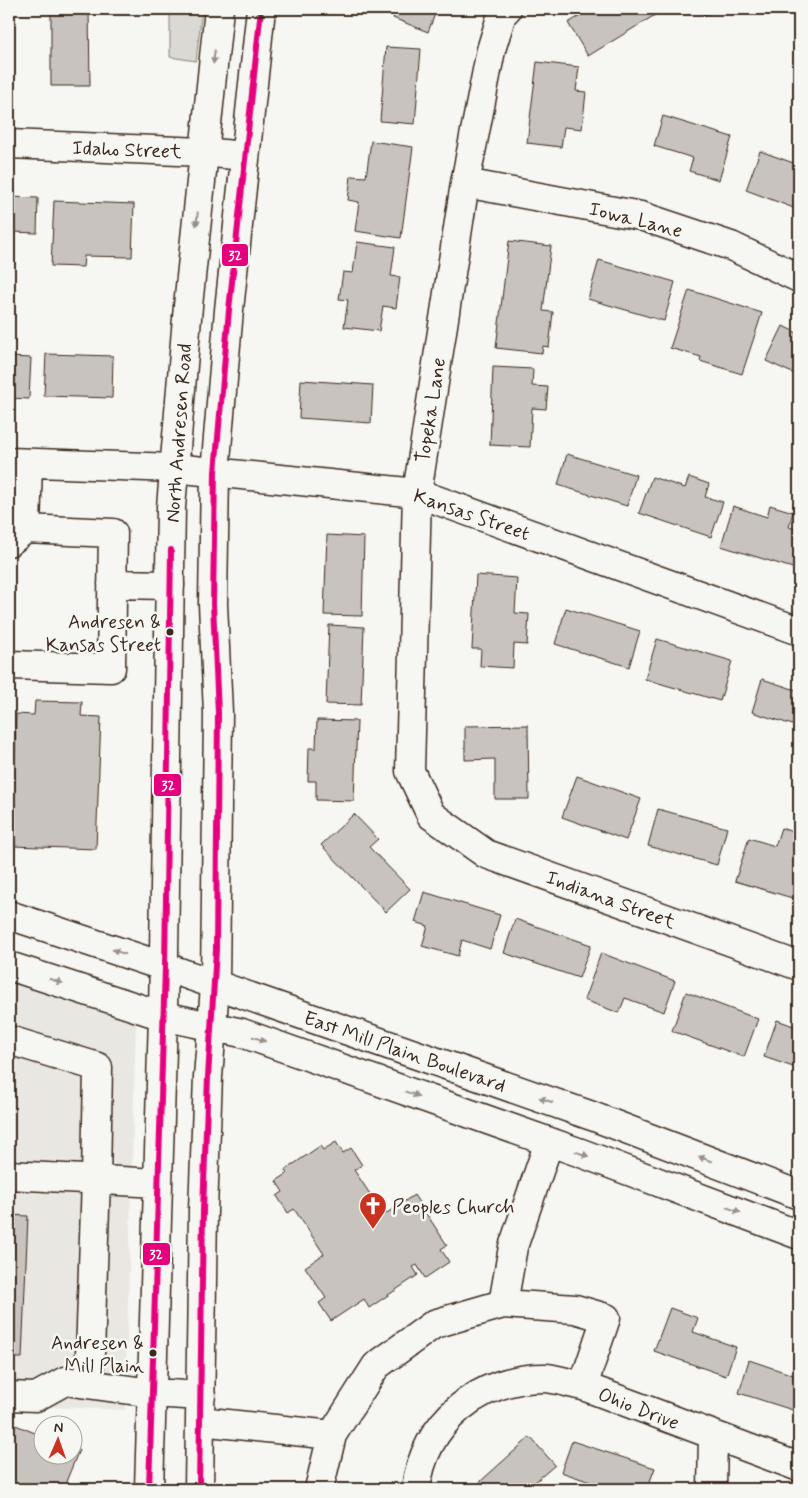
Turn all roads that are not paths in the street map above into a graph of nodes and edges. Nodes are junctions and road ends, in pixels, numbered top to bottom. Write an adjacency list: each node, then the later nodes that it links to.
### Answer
1 (219, 9): 5 (street, North Andresen Road, one-way to 5)
2 (261, 9): 6 (street, North Andresen Road)
3 (507, 9): 7 (street, Topeka Lane)
4 (9, 144): 5 (street, Idaho Street)
5 (203, 152): 6 (street, Idaho Street); 10 (street, North Andresen Road, one-way to 10)
6 (244, 156): 11 (street, North Andresen Road)
7 (465, 183): 8 (street, Iowa Lane); 12 (street, Topeka Lane)
8 (799, 278)
9 (18, 462): 10 (street, Kansas Street); 13 (street)
10 (174, 468): 11 (street, Kansas Street); 15 (street, North Andresen Road)
11 (215, 472): 12 (street, Kansas Street); 23 (street, North Andresen Road)
12 (417, 492): 16 (street, Kansas Street); 18 (street, Topeka Lane)
13 (17, 536): 14 (street)
14 (112, 584): 15 (street); 17 (street)
15 (170, 584): 21 (street, North Andresen Road)
16 (799, 631)
17 (9, 665)
18 (431, 815): 20 (street, Indiana Street)
19 (9, 915): 21 (street, East Mill Plain Boulevard, one-way to 19)
20 (799, 966)
21 (165, 967): 23 (street, East Mill Plain Boulevard); 24 (street, North Andresen Road)
22 (9, 968): 24 (street, East Mill Plain Boulevard, one-way to 24)
23 (215, 984): 25 (street, North Andresen Road); 31 (street, East Mill Plain Boulevard, one-way to 23)
24 (164, 1016): 25 (street, East Mill Plain Boulevard); 30 (street, North Andresen Road)
25 (212, 1027): 27 (street, East Mill Plain Boulevard, one-way to 27); 38 (street, North Andresen Road)
26 (9, 1040): 29 (street)
27 (549, 1142): 32 (street, East Mill Plain Boulevard, one-way to 32); 33 (street)
28 (9, 1175): 29 (street)
29 (96, 1179): 30 (street); 34 (street)
30 (158, 1182): 36 (street, North Andresen Road)
31 (799, 1195)
32 (799, 1235)
33 (503, 1304): 35 (street); 39 (street)
34 (89, 1384): 36 (street); 37 (street)
35 (584, 1386): 40 (street, Ohio Drive); 45 (street, Ohio Drive)
36 (152, 1393): 38 (street); 42 (street, North Andresen Road)
37 (9, 1396)
38 (201, 1409): 39 (street); 43 (street, North Andresen Road)
39 (332, 1435): 44 (street)
40 (714, 1436): 41 (street, Ohio Drive); 46 (street)
41 (799, 1467)
42 (149, 1489)
43 (198, 1489)
44 (319, 1489)
45 (416, 1489)
46 (712, 1489)

